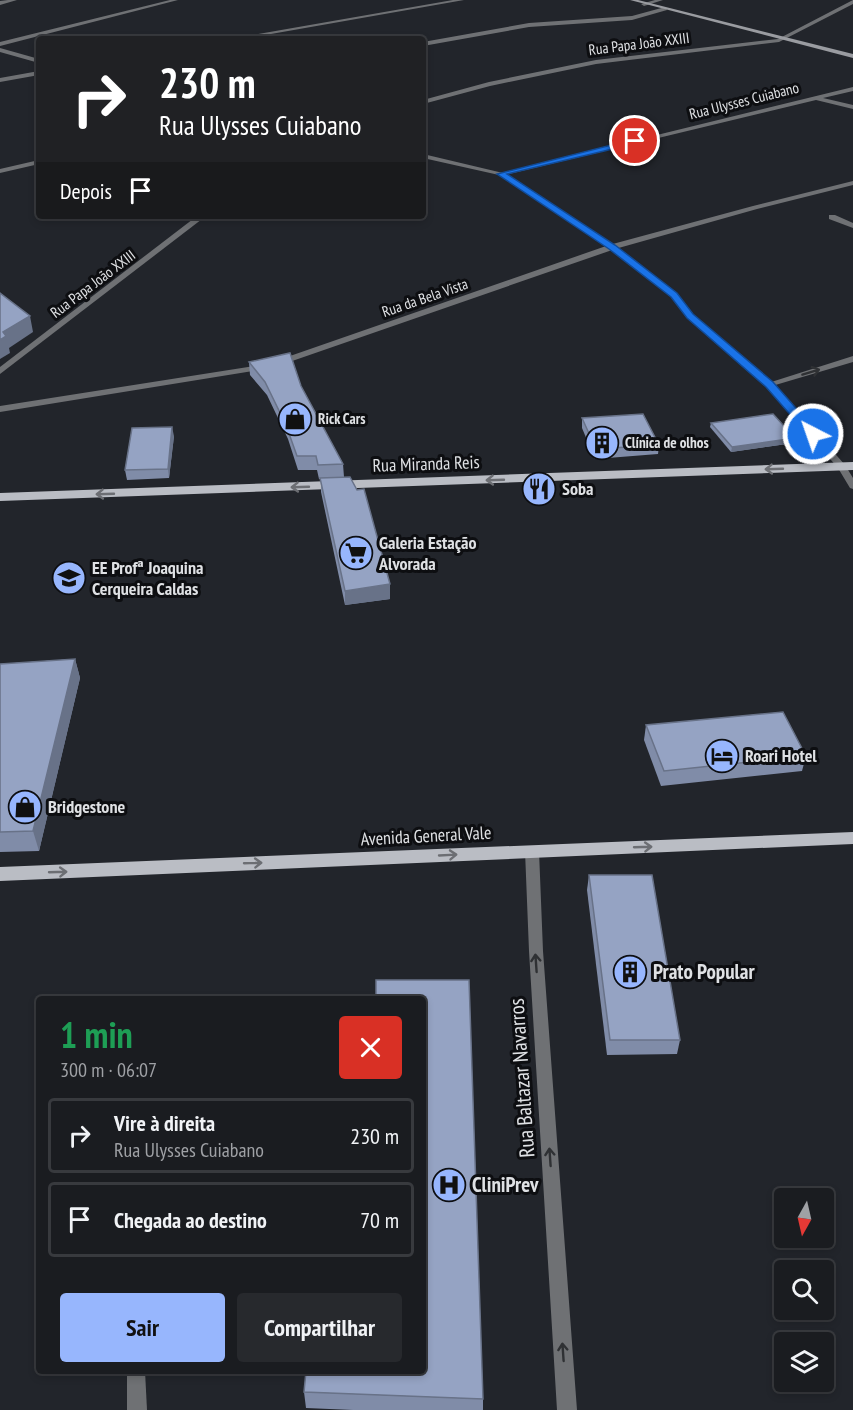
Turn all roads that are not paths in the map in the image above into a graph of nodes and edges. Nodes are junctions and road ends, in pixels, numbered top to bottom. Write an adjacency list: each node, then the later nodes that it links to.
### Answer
1 (15, 0): 7 (street)
2 (176, 0): 13 (street)
3 (462, 0): 10 (street)
4 (632, 0): 8 (main road)
5 (661, 0): 8 (street)
6 (853, 2): 11 (street, Rua Papa João XXIII)
7 (0, 3)
8 (644, 4): 9 (main road)
9 (665, 9): 11 (main road); 12 (street)
10 (251, 36)
11 (780, 39): 15 (main road); 21 (street, Rua Papa João XXIII)
12 (426, 43)
13 (0, 44)
14 (0, 50): 16 (street)
15 (853, 56)
16 (36, 60)
17 (36, 74): 18 (street)
18 (0, 80)
19 (853, 89): 20 (street, Rua Ulysses Cuiabano)
20 (814, 97): 22 (street); 26 (street, Rua Ulysses Cuiabano)
21 (426, 101)
22 (853, 107)
23 (426, 157): 26 (street)
24 (36, 163): 25 (street)
25 (0, 171)
26 (501, 174): 31 (street)
27 (853, 183): 31 (street, Rua da Bela Vista)
28 (832, 217): 30 (street)
29 (198, 219): 33 (street, Rua Papa João XXIII)
30 (853, 226)
31 (612, 247): 34 (street); 35 (street, Rua da Bela Vista)
32 (853, 359): 34 (street, one-way to 32)
33 (0, 371)
34 (769, 384): 36 (street)
35 (0, 410)
36 (847, 467): 37 (street); 38 (main road, Rua Miranda Reis, one-way to 38)
37 (853, 486)
38 (0, 497)
39 (853, 838): 40 (main road, Avenida General Vale, one-way to 39)
40 (532, 851): 41 (main road, Avenida General Vale, one-way to 40); 44 (street, Rua Baltazar Navarros, one-way to 40)
41 (0, 874)
42 (136, 1374): 43 (street)
43 (137, 1410)
44 (567, 1410)

